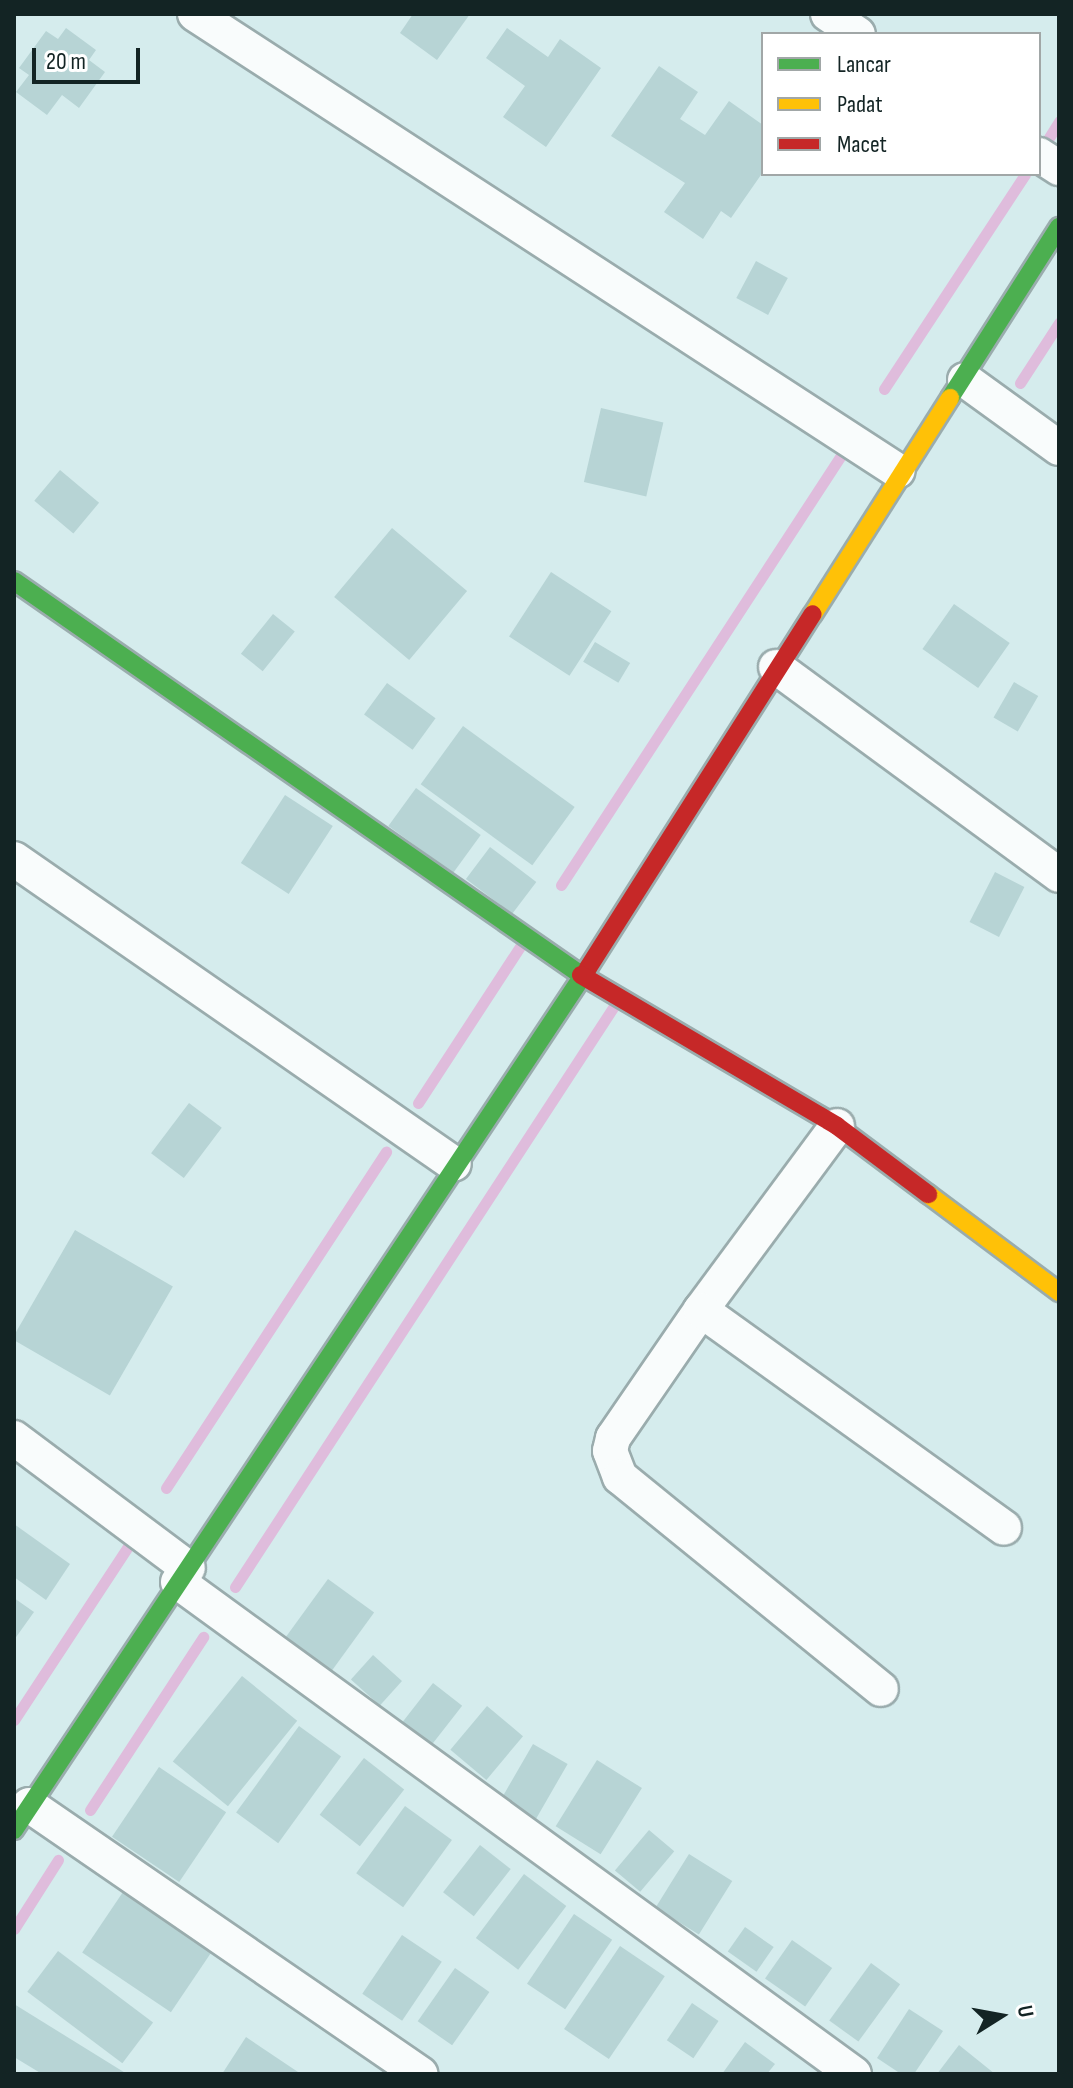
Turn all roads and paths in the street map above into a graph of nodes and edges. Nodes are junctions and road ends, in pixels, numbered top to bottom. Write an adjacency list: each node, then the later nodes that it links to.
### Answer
1 (195, 14): 9 (street)
2 (828, 14): 3 (street)
3 (855, 32)
4 (1041, 156): 5 (street)
5 (1059, 168)
6 (1059, 227): 7 (street)
7 (965, 380): 8 (street); 9 (street)
8 (1059, 448)
9 (898, 471): 11 (street)
10 (14, 581): 14 (street)
11 (776, 667): 13 (street); 14 (street)
12 (14, 859): 16 (street)
13 (1059, 875)
14 (583, 976): 15 (street); 16 (street)
15 (837, 1126): 17 (street); 18 (street)
16 (454, 1164): 21 (street)
17 (1059, 1292)
18 (701, 1310): 20 (street); 22 (street)
19 (14, 1438): 21 (street)
20 (1004, 1528)
21 (183, 1575): 23 (street); 25 (street)
22 (881, 1689)
23 (21, 1817): 24 (street)
24 (421, 2074)
25 (854, 2074)

